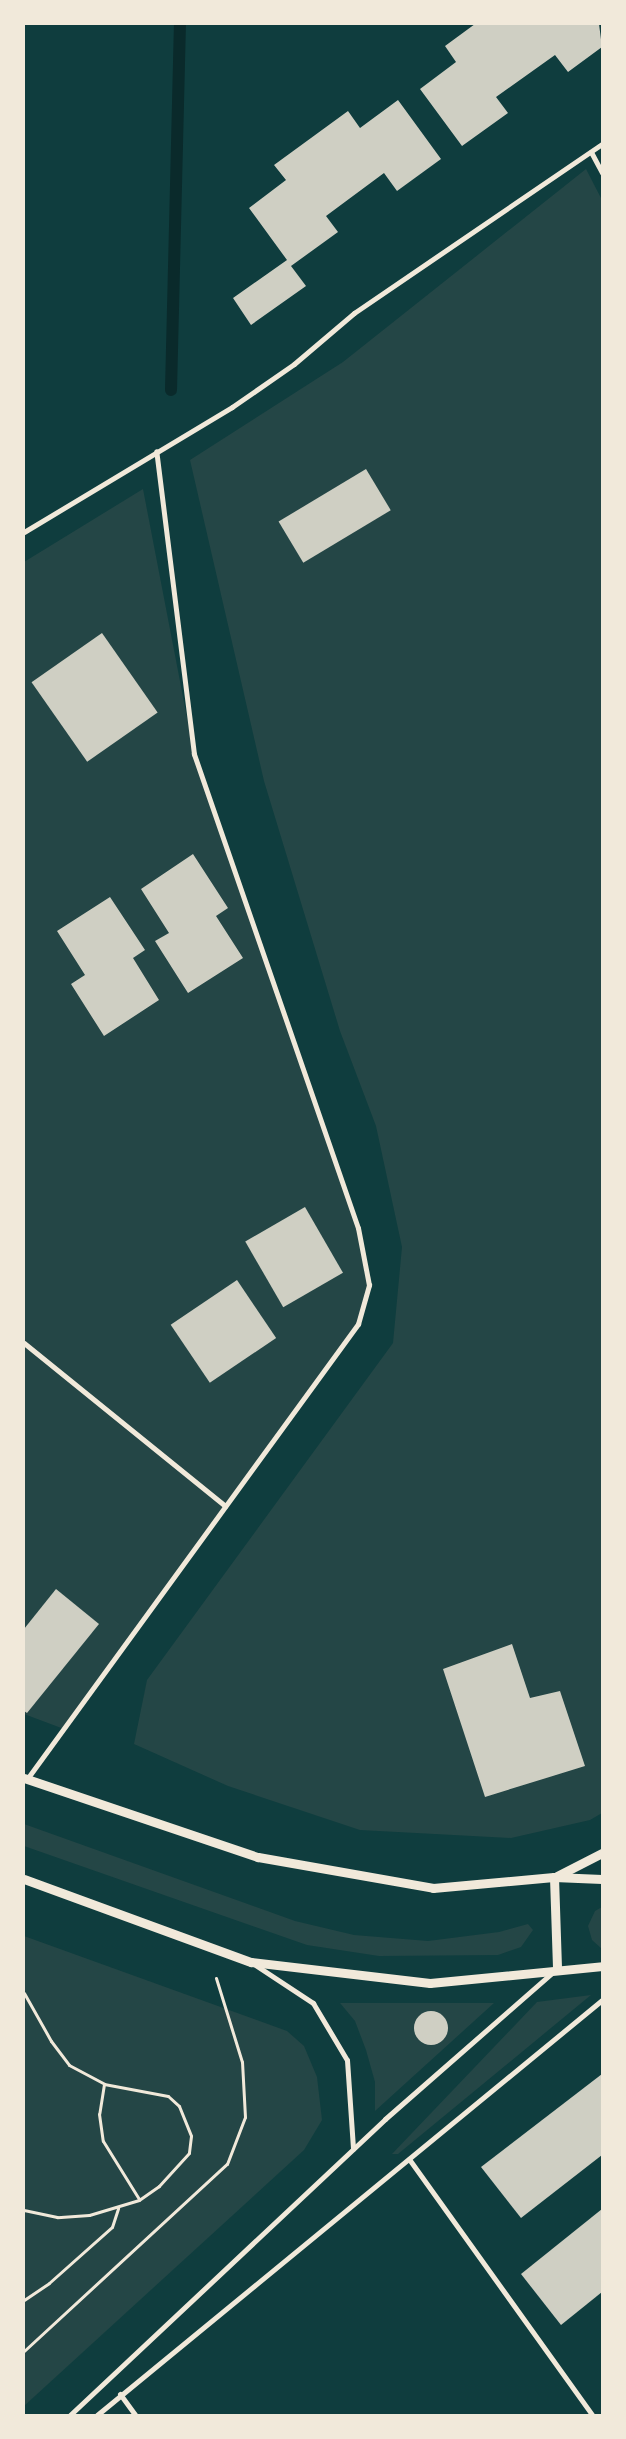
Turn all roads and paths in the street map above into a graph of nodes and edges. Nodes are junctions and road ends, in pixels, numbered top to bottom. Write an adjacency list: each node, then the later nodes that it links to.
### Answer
1 (602, 144): 2 (street)
2 (591, 152): 3 (street); 4 (street)
3 (602, 172)
4 (156, 452): 5 (street); 7 (street)
5 (24, 532)
6 (24, 1343): 7 (street)
7 (225, 1506): 8 (street)
8 (25, 1779): 10 (street)
9 (602, 1853): 10 (street)
10 (554, 1877): 12 (street); 16 (street)
11 (24, 1879): 13 (street)
12 (602, 1879)
13 (203, 1944): 14 (street); 26 (path)
14 (251, 1962): 16 (street); 20 (street)
15 (602, 1966): 16 (street)
16 (557, 1968): 20 (street)
17 (24, 1993): 19 (path)
18 (602, 2000): 21 (street)
19 (104, 2084): 22 (path); 22 (path)
20 (353, 2149): 28 (street)
21 (409, 2159): 27 (street); 31 (street)
22 (140, 2200): 23 (path)
23 (118, 2208): 24 (path); 25 (path)
24 (24, 2210)
25 (24, 2300)
26 (24, 2351)
27 (120, 2394): 29 (street); 30 (street)
28 (70, 2415)
29 (97, 2415)
30 (135, 2415)
31 (592, 2415)

